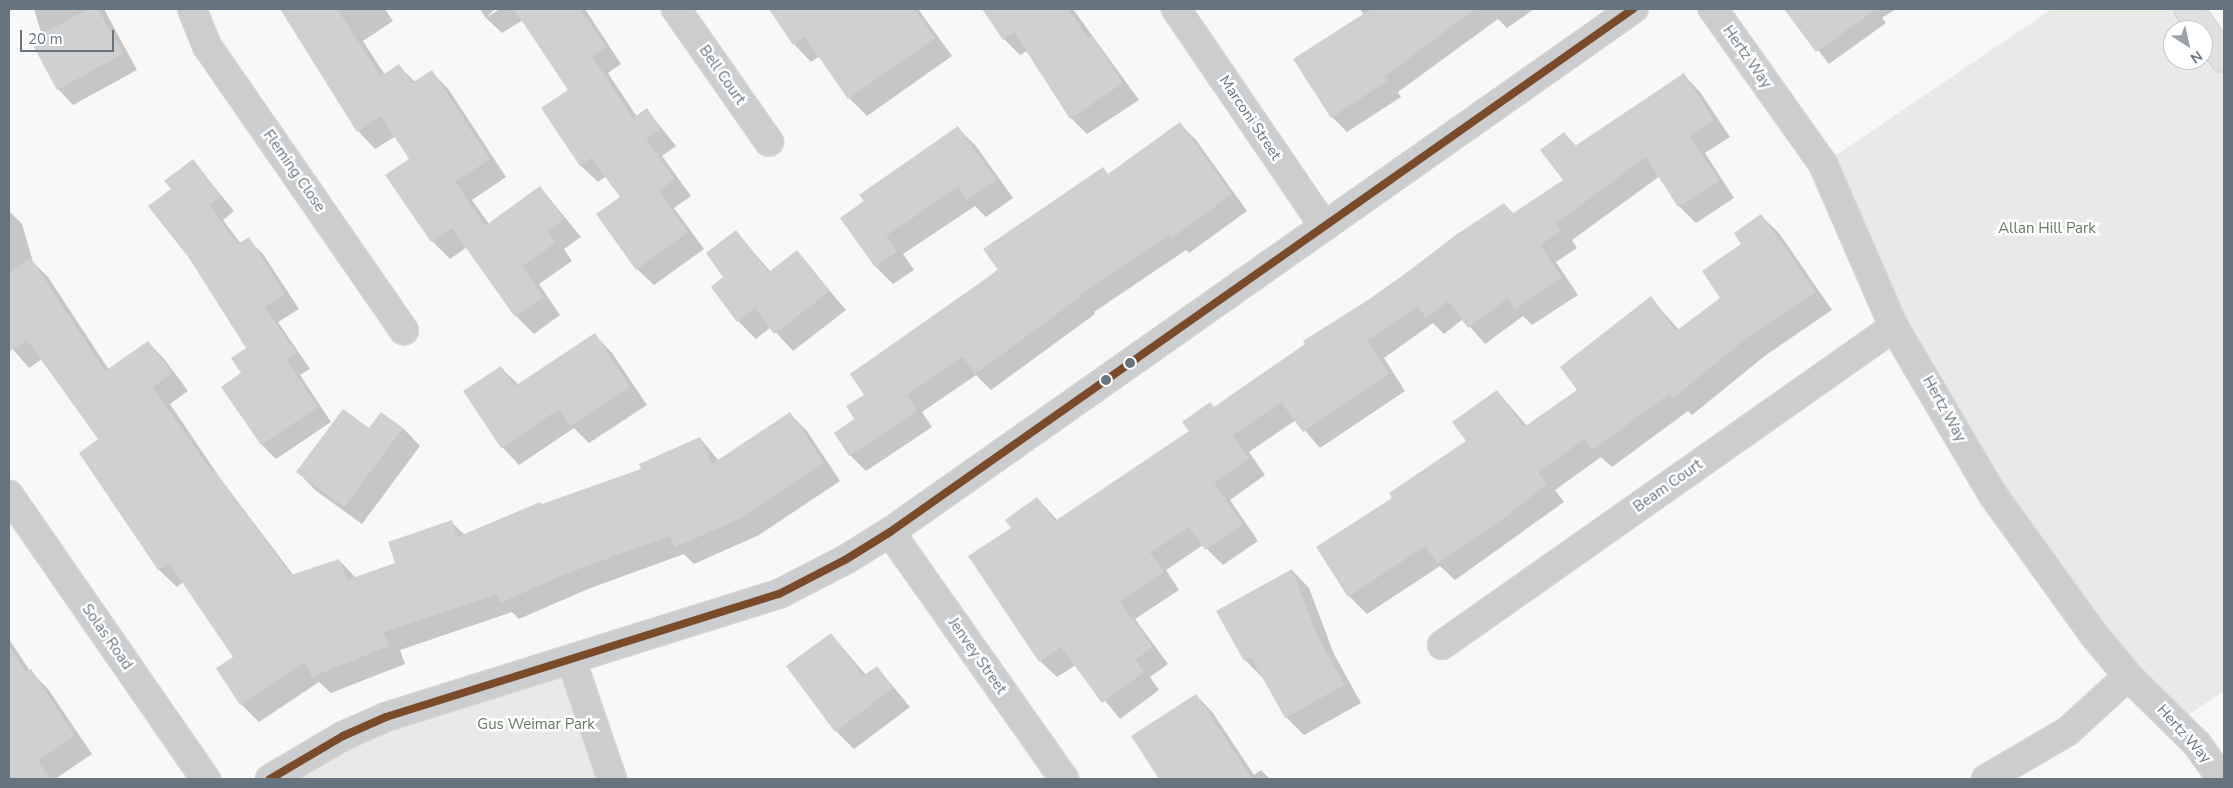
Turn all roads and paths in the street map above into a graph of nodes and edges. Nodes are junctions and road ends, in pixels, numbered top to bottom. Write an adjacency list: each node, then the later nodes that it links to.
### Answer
1 (192, 9): 11 (street, Fleming Close)
2 (676, 9): 8 (street, Bell Court)
3 (1176, 9): 9 (street, Marconi Street)
4 (1633, 9): 9 (street)
5 (1713, 9): 10 (street, Hertz Way)
6 (2190, 9): 7 (main road)
7 (2224, 58)
8 (769, 142)
9 (1324, 226): 13 (street)
10 (1894, 327): 14 (street, Beam Court); 16 (street, Hertz Way)
11 (404, 330)
12 (9, 495): 17 (street, Solas Road)
13 (890, 532): 15 (street); 20 (street, Jenvey Street)
14 (1442, 645)
15 (571, 660): 18 (street); 19 (street)
16 (2128, 676): 21 (street); 22 (street, Hertz Way)
17 (206, 779)
18 (270, 779)
19 (612, 779)
20 (1064, 779)
21 (1986, 779)
22 (2222, 779)

